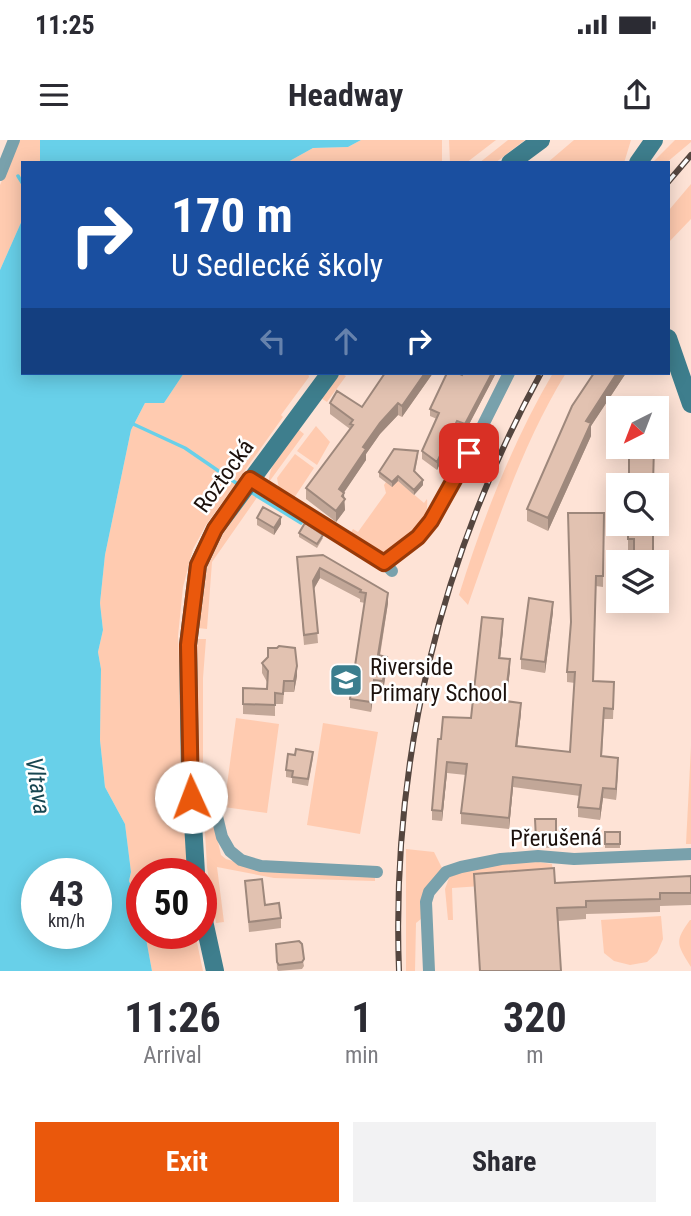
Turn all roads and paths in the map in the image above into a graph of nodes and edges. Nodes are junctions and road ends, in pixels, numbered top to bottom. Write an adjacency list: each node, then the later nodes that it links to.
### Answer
1 (14, 140): 8 (street)
2 (541, 140): 5 (main road)
3 (637, 140): 6 (main road)
4 (654, 140): 7 (main road)
5 (513, 161)
6 (632, 161)
7 (639, 161)
8 (0, 175)
9 (670, 344): 12 (main road)
10 (328, 375): 13 (main road, Roztocká)
11 (508, 375): 13 (street)
12 (691, 404)
13 (250, 479): 14 (main road, Roztocká)
14 (190, 773): 16 (main road, Roztocká); 17 (street)
15 (691, 854): 20 (street, Přerušená)
16 (195, 858)
17 (377, 872)
18 (210, 949): 19 (main road)
19 (215, 971)
20 (429, 971)

